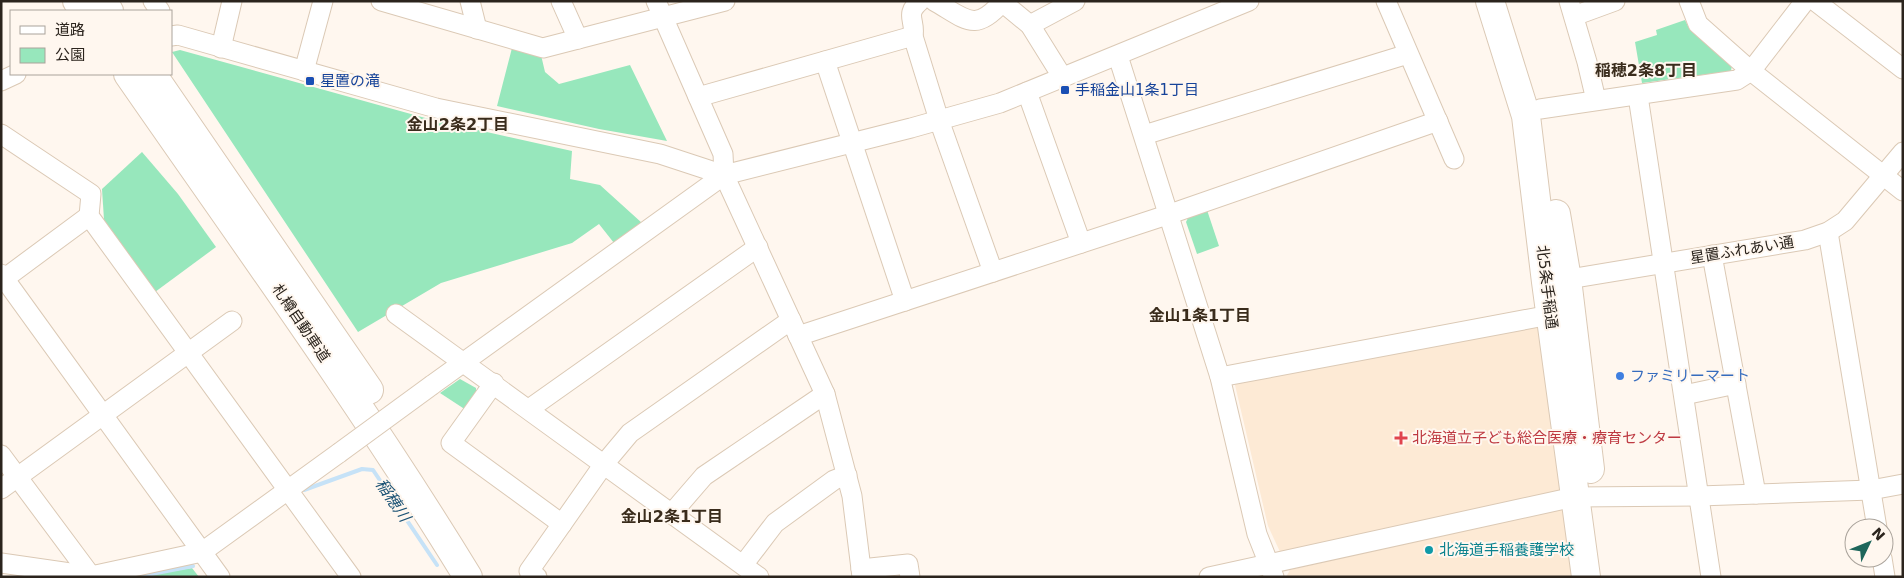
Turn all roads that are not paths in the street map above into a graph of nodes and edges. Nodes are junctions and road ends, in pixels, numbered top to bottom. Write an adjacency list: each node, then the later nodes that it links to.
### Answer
1 (232, 1): 26 (street)
2 (324, 1): 31 (street)
3 (381, 1): 22 (street)
4 (470, 1): 22 (street)
5 (561, 1): 25 (street)
6 (725, 1): 20 (street)
7 (920, 1): 24 (street)
8 (934, 1): 18 (street)
9 (1075, 1): 21 (street)
10 (1249, 1): 28 (street)
11 (1386, 1): 27 (street)
12 (1490, 1): 62 (highway, 北5条手稲通)
13 (1508, 1): 42 (highway, 北5条手稲通)
14 (1615, 1): 19 (street)
15 (1689, 1): 32 (street)
16 (1805, 1): 32 (street)
17 (1815, 1): 30 (street)
18 (1002, 2): 21 (street)
19 (1571, 9): 41 (street)
20 (660, 10): 25 (street); 40 (street)
21 (1030, 25): 36 (street)
22 (477, 29): 25 (street)
23 (173, 34): 26 (street)
24 (913, 36): 29 (street); 43 (street)
25 (578, 39)
26 (221, 48): 31 (street)
27 (1408, 54): 44 (street); 46 (street)
28 (1118, 56): 36 (street); 46 (street)
29 (825, 61): 40 (street); 47 (street)
30 (1903, 70)
31 (304, 71): 50 (street)
32 (1751, 71): 39 (street); 51 (street)
33 (14, 75): 37 (street)
34 (129, 75): 99 (highway, 札樽自動車道)
35 (153, 75): 100 (highway, 札樽自動車道)
36 (1062, 78): 38 (street)
37 (1, 81)
38 (1027, 92): 43 (street); 56 (street)
39 (1638, 96): 41 (street); 59 (street)
40 (698, 97): 50 (street)
41 (1596, 100): 42 (street)
42 (1540, 109): 62 (highway, 北5条手稲通)
43 (939, 120): 47 (street); 60 (street)
44 (1438, 121): 49 (street); 53 (street)
45 (1, 134): 54 (street)
46 (1144, 135): 53 (street)
47 (851, 143): 50 (street); 63 (street)
48 (1903, 152): 51 (street, 星置ふれあい通)
49 (1454, 158)
50 (724, 175): 57 (street); 69 (street)
51 (1883, 176): 52 (street); 55 (street, 星置ふれあい通)
52 (1903, 191)
53 (1170, 214): 56 (street); 70 (street)
54 (89, 216): 61 (street); 68 (street)
55 (1828, 232): 58 (street, 星置ふれあい通); 84 (street)
56 (1081, 243): 60 (street)
57 (758, 247): 67 (street); 75 (street)
58 (1712, 255): 59 (street, 星置ふれあい通); 72 (street)
59 (1664, 263): 62 (street, 星置ふれあい通); 74 (street)
60 (993, 272): 63 (street)
61 (2, 278): 76 (street)
62 (1556, 281): 65 (highway, 北5条手稲通); 86 (highway, 北5条手稲通)
63 (905, 301): 67 (street)
64 (396, 314): 69 (street)
65 (1550, 315): 70 (street); 86 (highway, 北5条手稲通)
66 (232, 321): 68 (street)
67 (795, 328): 73 (street); 78 (street)
68 (189, 353): 76 (street); 83 (street)
69 (464, 362): 71 (street); 83 (street, bridge)
70 (1220, 376): 94 (street)
71 (494, 383): 75 (street); 90 (street)
72 (1736, 384): 74 (street); 85 (street)
73 (825, 394): 79 (street); 88 (street)
74 (1684, 394): 87 (street)
75 (529, 409): 78 (street)
76 (103, 415): 80 (street); 91 (street)
77 (1, 455): 80 (street)
78 (604, 464): 88 (street); 90 (street)
79 (847, 475): 93 (street); 95 (street)
80 (17, 476): 82 (street); 96 (street)
81 (1903, 484): 84 (street)
82 (1, 489)
83 (288, 489): 91 (street); 98 (street)
84 (1871, 490): 85 (street); 89 (street)
85 (1756, 494): 87 (street)
86 (1583, 496): 87 (street); 94 (street); 105 (highway, 北5条手稲通); 106 (highway, 北5条手稲通)
87 (1699, 496): 107 (street)
88 (672, 513): 93 (street)
89 (1875, 518)
90 (562, 524): 101 (street)
91 (202, 552): 96 (street); 97 (street)
92 (1, 562): 96 (street)
93 (743, 565): 102 (street)
94 (1272, 570): 104 (street)
95 (861, 573): 103 (street)
96 (92, 576)
97 (220, 577)
98 (352, 577)
99 (468, 577)
100 (487, 577)
101 (537, 577)
102 (759, 577)
103 (910, 577)
104 (1209, 577)
105 (1586, 577)
106 (1605, 577)
107 (1712, 577)

